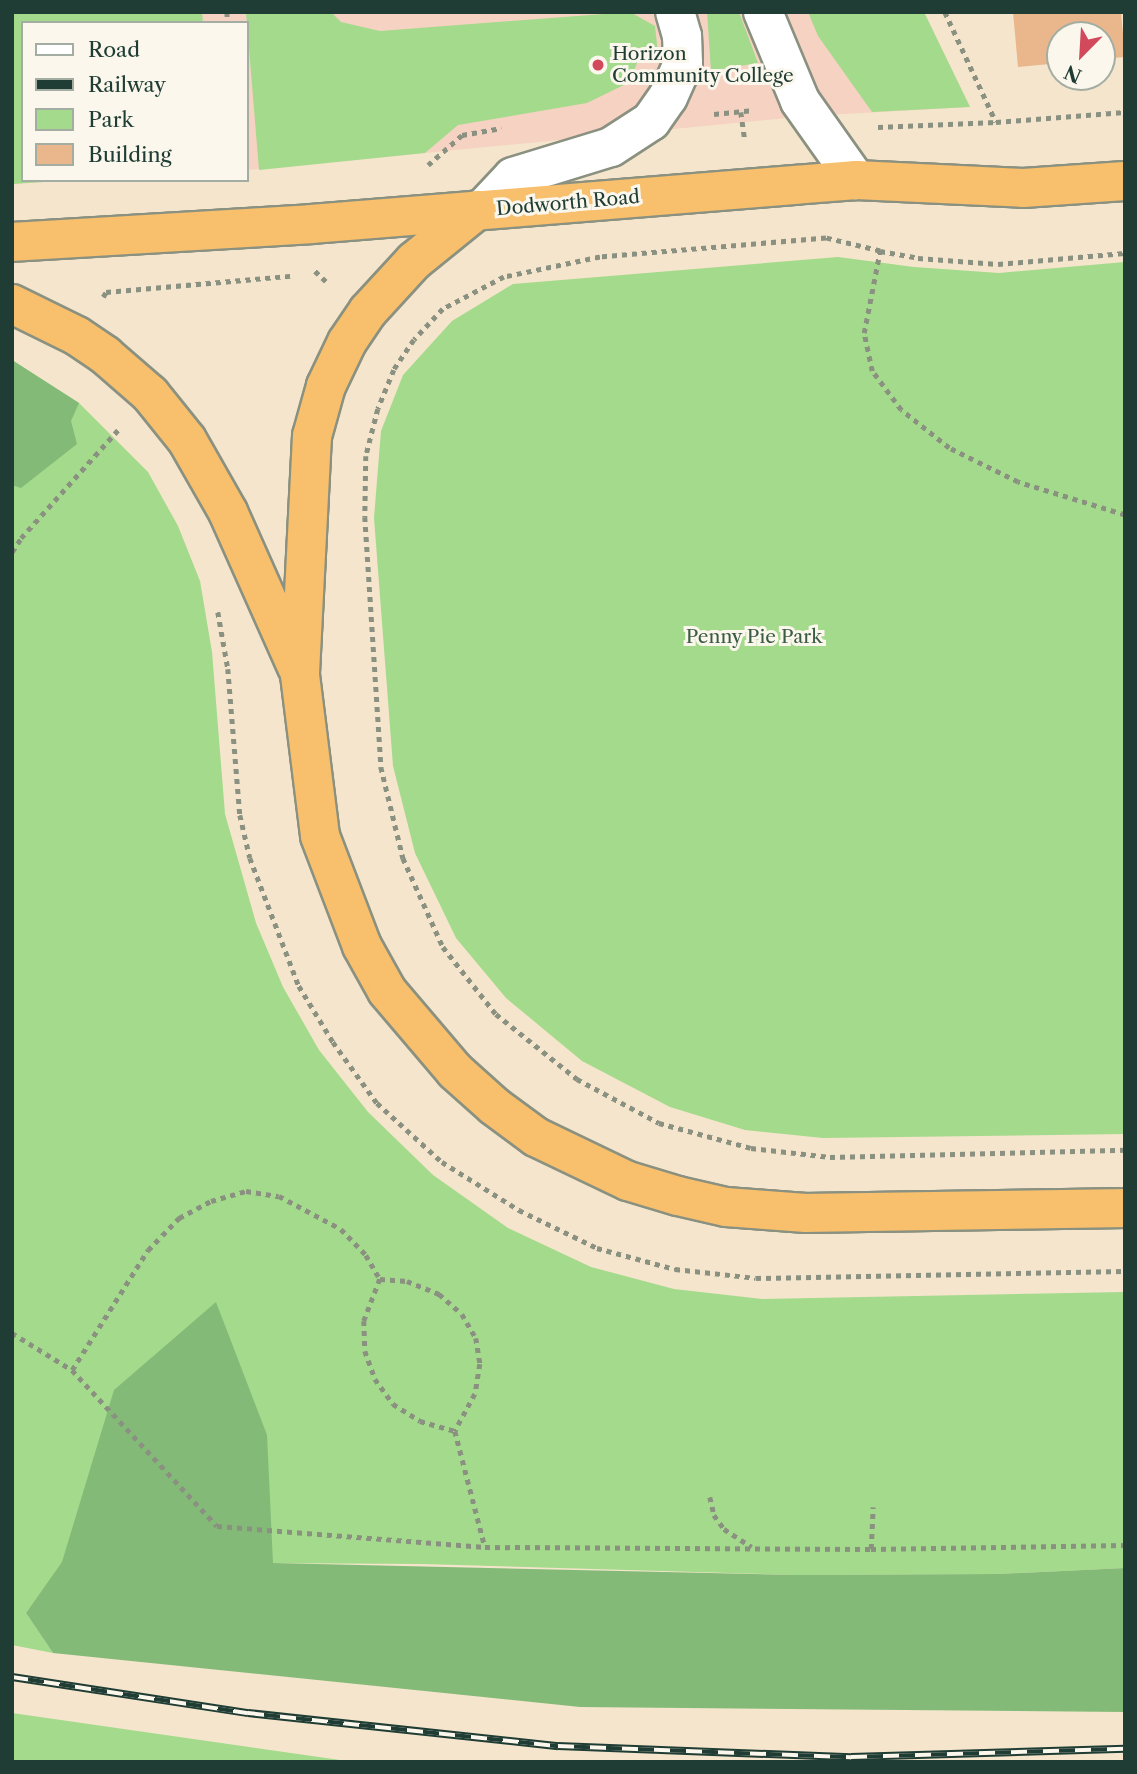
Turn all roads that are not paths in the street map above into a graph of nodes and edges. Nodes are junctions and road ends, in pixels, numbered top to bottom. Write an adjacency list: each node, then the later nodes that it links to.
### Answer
1 (675, 12): 5 (lane)
2 (763, 12): 3 (lane)
3 (856, 180): 4 (highway, Dodworth Road); 5 (highway, Dodworth Road)
4 (1125, 181)
5 (479, 210): 6 (highway, Dodworth Road); 8 (highway)
6 (12, 242)
7 (12, 304): 8 (highway)
8 (300, 675): 9 (highway)
9 (1125, 1208)

